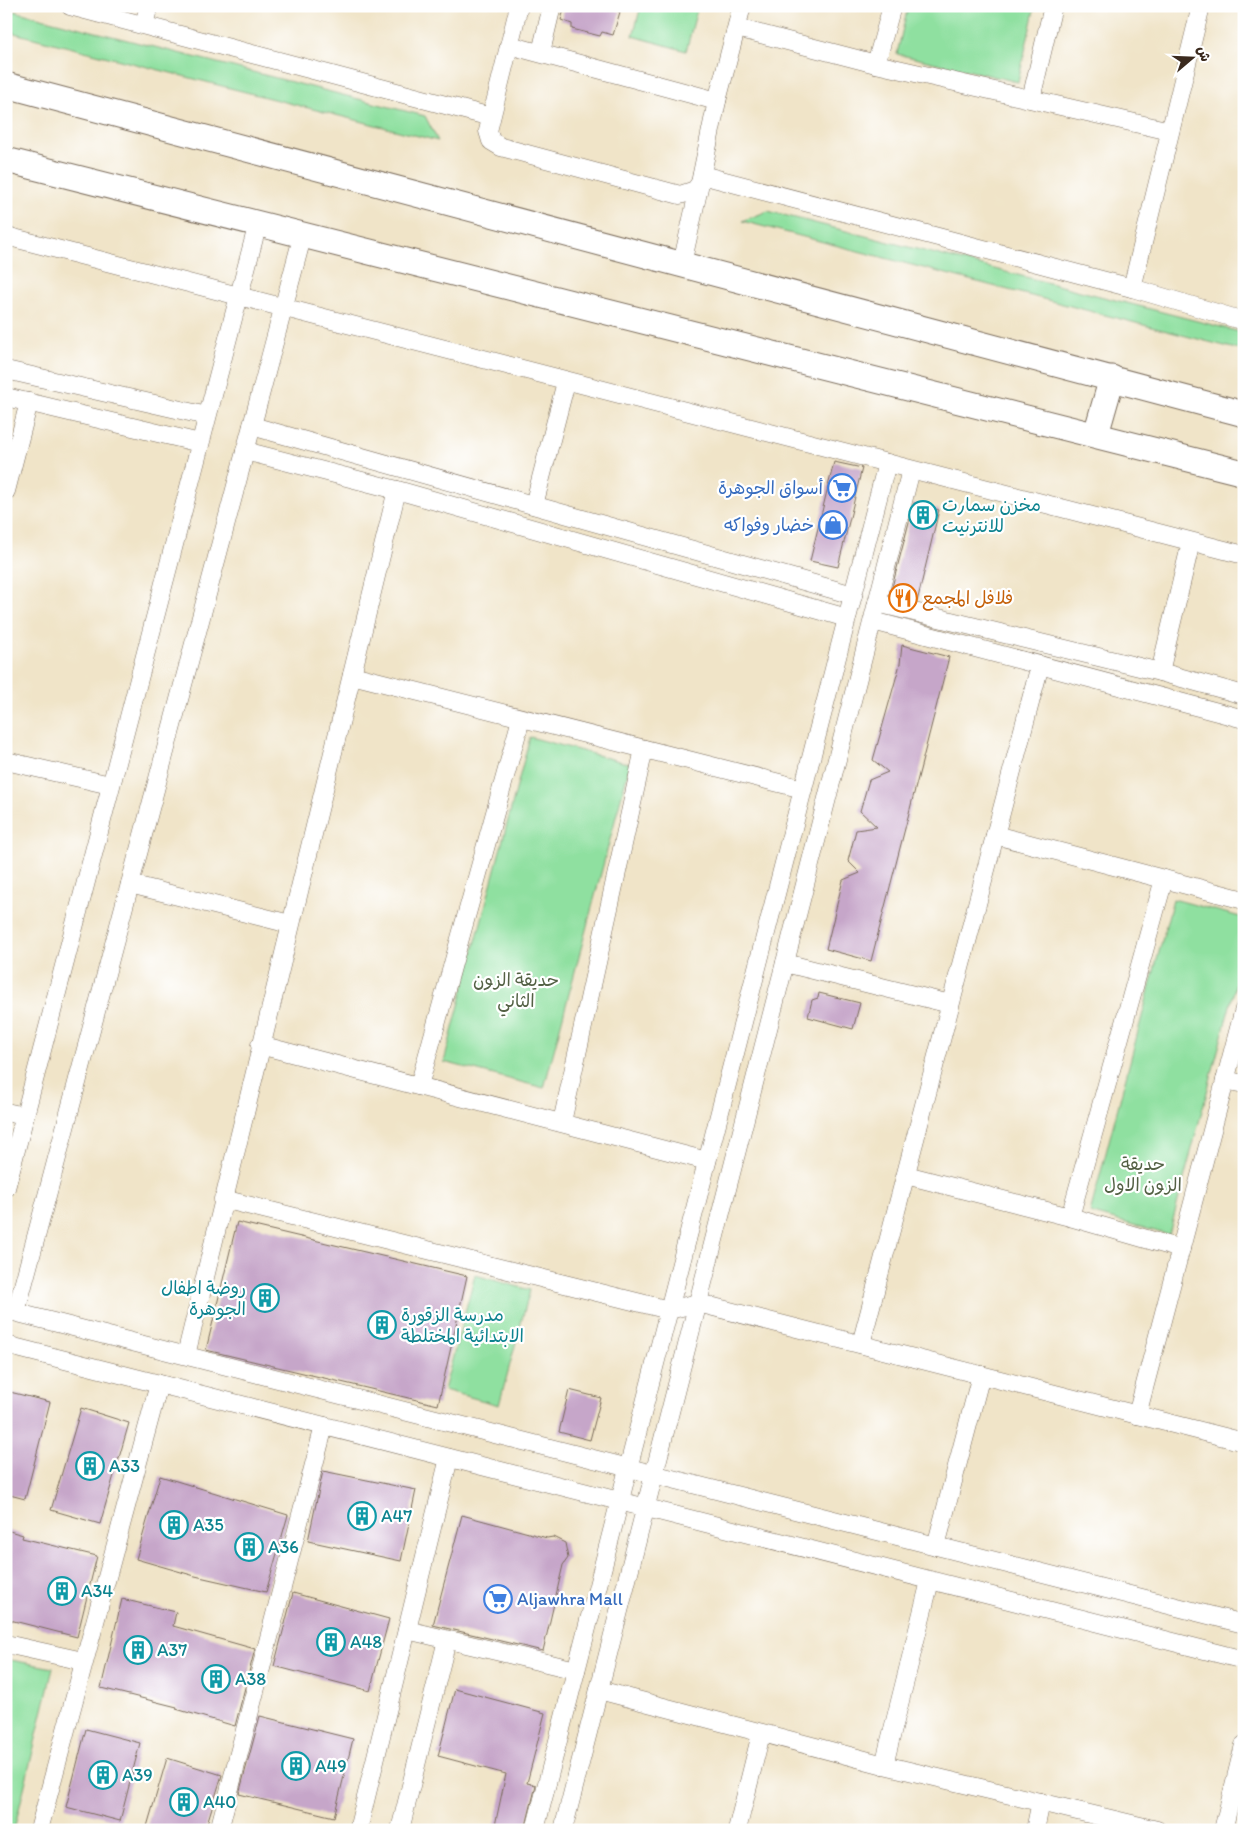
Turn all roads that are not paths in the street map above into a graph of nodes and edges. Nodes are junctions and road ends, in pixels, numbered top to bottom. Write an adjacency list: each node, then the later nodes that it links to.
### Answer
1 (70, 6): 9 (street)
2 (149, 6): 9 (street)
3 (519, 6): 11 (street)
4 (552, 6): 12 (street)
5 (742, 6): 10 (street)
6 (892, 6): 13 (street)
7 (1053, 6): 15 (street)
8 (1201, 6): 18 (street)
9 (144, 24): 17 (street)
10 (737, 28): 13 (street); 16 (street)
11 (509, 45): 12 (street); 17 (street)
12 (541, 52): 16 (street)
13 (876, 64): 15 (street)
14 (6, 85): 24 (main road)
15 (1031, 99): 18 (street)
16 (717, 101): 20 (street)
17 (492, 117): 20 (street)
18 (1170, 131): 25 (street)
19 (6, 160): 21 (main road)
20 (701, 179): 24 (street); 25 (street)
21 (258, 223): 22 (main road); 26 (street)
22 (303, 234): 27 (street); 37 (main road)
23 (6, 236): 26 (street)
24 (682, 264): 30 (main road)
25 (1132, 288): 28 (street)
26 (238, 296): 27 (street); 35 (street)
27 (283, 308): 31 (street); 36 (street)
28 (1244, 321)
29 (6, 370): 35 (street)
30 (1112, 378): 34 (main road); 37 (main road)
31 (566, 382): 40 (street); 45 (street)
32 (6, 396): 33 (street)
33 (29, 402): 38 (street); 44 (street)
34 (1244, 414)
35 (207, 416): 38 (street)
36 (252, 426): 39 (street); 45 (street)
37 (1096, 434): 42 (main road)
38 (200, 443): 58 (street)
39 (245, 451): 43 (street); 62 (street)
40 (887, 463): 41 (street); 48 (street)
41 (911, 470): 46 (street); 49 (street)
42 (1244, 473)
43 (397, 490): 48 (street); 52 (street)
44 (6, 491)
45 (534, 505): 48 (street)
46 (1191, 542): 47 (street); 51 (street)
47 (1244, 555)
48 (850, 606): 49 (street); 59 (street)
49 (875, 611): 50 (street); 51 (street); 65 (street)
50 (1040, 665): 55 (street); 60 (street)
51 (1160, 672): 53 (street)
52 (352, 675): 54 (street); 64 (street)
53 (1244, 695)
54 (520, 719): 56 (street); 71 (street)
55 (1244, 719)
56 (644, 748): 59 (street); 74 (street)
57 (6, 761): 58 (street)
58 (110, 785): 73 (street)
59 (803, 789): 75 (street)
60 (995, 835): 61 (street); 66 (street)
61 (1164, 879): 63 (street); 79 (street)
62 (130, 884): 64 (street); 83 (street)
63 (1244, 900)
64 (290, 924): 68 (street)
65 (785, 964): 66 (street); 81 (street)
66 (950, 1004): 76 (street)
67 (1244, 1009): 69 (street)
68 (260, 1046): 71 (street); 78 (street)
69 (1225, 1080): 70 (street); 80 (street)
70 (1244, 1084)
71 (419, 1086): 74 (street)
72 (6, 1112): 73 (street)
73 (24, 1116): 77 (street)
74 (562, 1122): 75 (street)
75 (707, 1161): 82 (street)
76 (906, 1175): 79 (street); 84 (street)
77 (6, 1188)
78 (223, 1199): 82 (street); 86 (street)
79 (1070, 1217): 80 (street)
80 (1181, 1249): 89 (street)
81 (698, 1303): 82 (street); 84 (street); 94 (street)
82 (669, 1310): 93 (street)
83 (11, 1311): 86 (street)
84 (861, 1344): 87 (street)
85 (6, 1345): 88 (street)
86 (186, 1355): 93 (street)
87 (981, 1375): 89 (street); 97 (street)
88 (158, 1384): 90 (street); 104 (street)
89 (1137, 1415): 91 (street)
90 (324, 1426): 92 (street); 112 (street)
91 (1244, 1442)
92 (449, 1458): 95 (street); 100 (street)
93 (628, 1468): 94 (street); 95 (street)
94 (654, 1474): 96 (street); 97 (street)
95 (620, 1502): 96 (street); 105 (street)
96 (646, 1508): 98 (street); 106 (street)
97 (936, 1546): 99 (street)
98 (930, 1581): 103 (street); 109 (street)
99 (1244, 1624)
100 (407, 1630): 101 (street); 113 (street)
101 (447, 1640): 105 (street); 114 (street)
102 (6, 1644): 104 (street)
103 (1244, 1660)
104 (83, 1661): 111 (street)
105 (576, 1670): 115 (street)
106 (599, 1690): 107 (street); 116 (street)
107 (760, 1734): 109 (street); 117 (street)
108 (1244, 1745): 120 (street)
109 (884, 1765): 110 (street)
110 (1041, 1802): 118 (street); 119 (street)
111 (38, 1830)
112 (219, 1830)
113 (358, 1830)
114 (400, 1830)
115 (535, 1830)
116 (563, 1830)
117 (736, 1830)
118 (1035, 1830)
119 (1157, 1830)
120 (1223, 1830)

